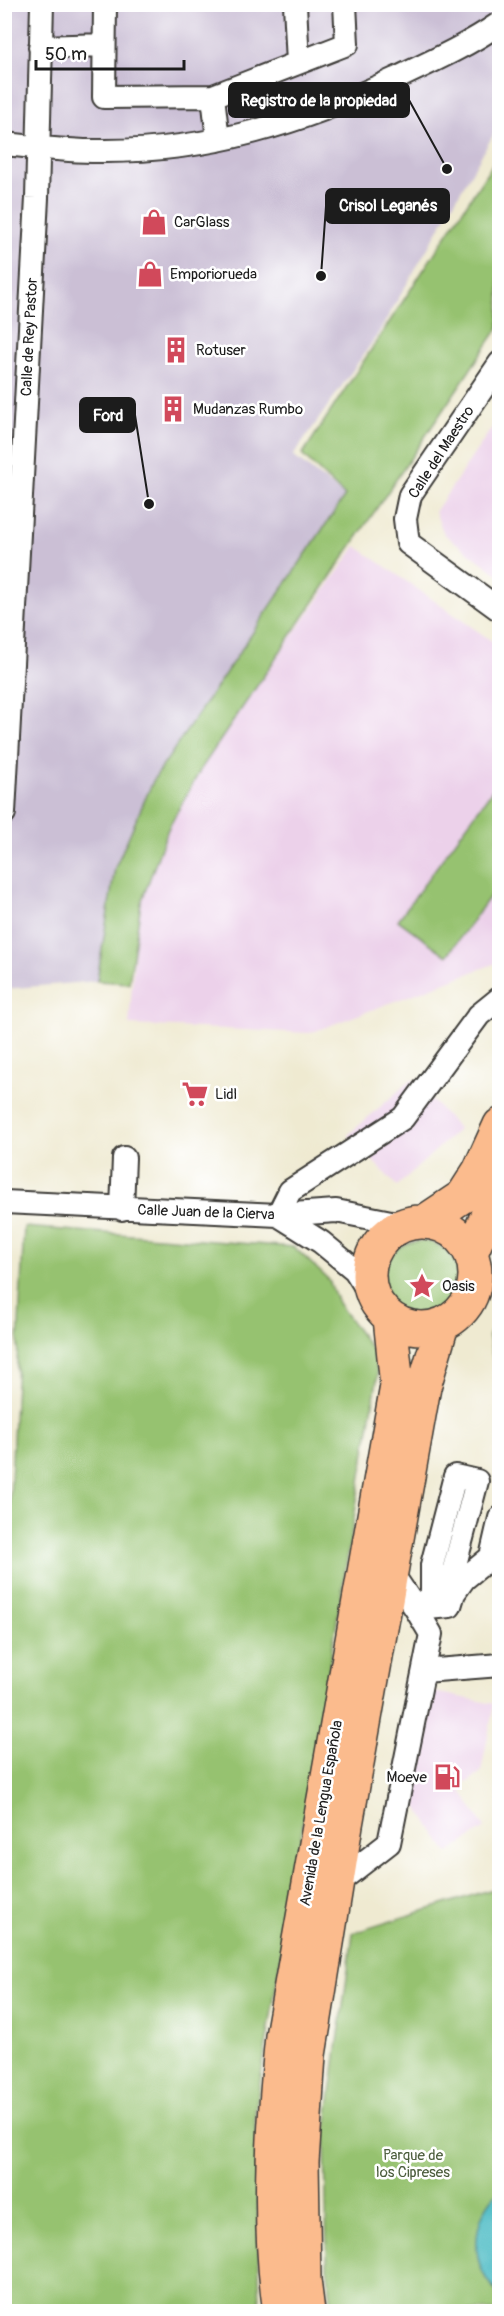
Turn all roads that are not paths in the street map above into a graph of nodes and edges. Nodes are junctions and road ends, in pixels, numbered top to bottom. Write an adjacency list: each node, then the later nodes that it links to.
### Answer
1 (42, 4): 7 (street, Calle de Rey Pastor)
2 (105, 4): 6 (street)
3 (295, 4): 8 (street)
4 (345, 4): 8 (street)
5 (500, 23): 10 (street)
6 (105, 45): 7 (street); 9 (street)
7 (40, 46): 12 (street, Calle de Rey Pastor)
8 (298, 63): 9 (street)
9 (213, 96): 10 (street)
10 (218, 140): 12 (street)
11 (4, 144): 12 (street)
12 (37, 147): 14 (street, Calle de Rey Pastor)
13 (500, 363): 15 (street, Calle del Maestro)
14 (11, 563): 16 (street, Calle de Rey Pastor)
15 (500, 610)
16 (4, 813)
17 (500, 998): 23 (street)
18 (500, 1125): 24 (highway)
19 (124, 1158): 22 (street)
20 (500, 1186): 25 (highway)
21 (4, 1202): 22 (street, Calle Juan de la Cierva)
22 (122, 1209): 23 (street, Calle Juan de la Cierva)
23 (278, 1215): 24 (street, Calle Juan de la Cierva); 26 (street)
24 (415, 1223): 25 (highway); 26 (highway)
25 (471, 1253): 27 (highway)
26 (383, 1310): 27 (highway); 34 (highway, Avenida de la Lengua Española)
27 (442, 1325): 29 (highway, Avenida de la Lengua Española)
28 (500, 1518): 30 (street)
29 (391, 1572): 30 (street); 33 (highway, Avenida de la Lengua Española)
30 (424, 1602): 32 (street)
31 (500, 1665): 32 (street)
32 (424, 1671): 33 (street)
33 (336, 1884): 35 (highway, Avenida de la Lengua Española)
34 (280, 2312)
35 (308, 2312)

